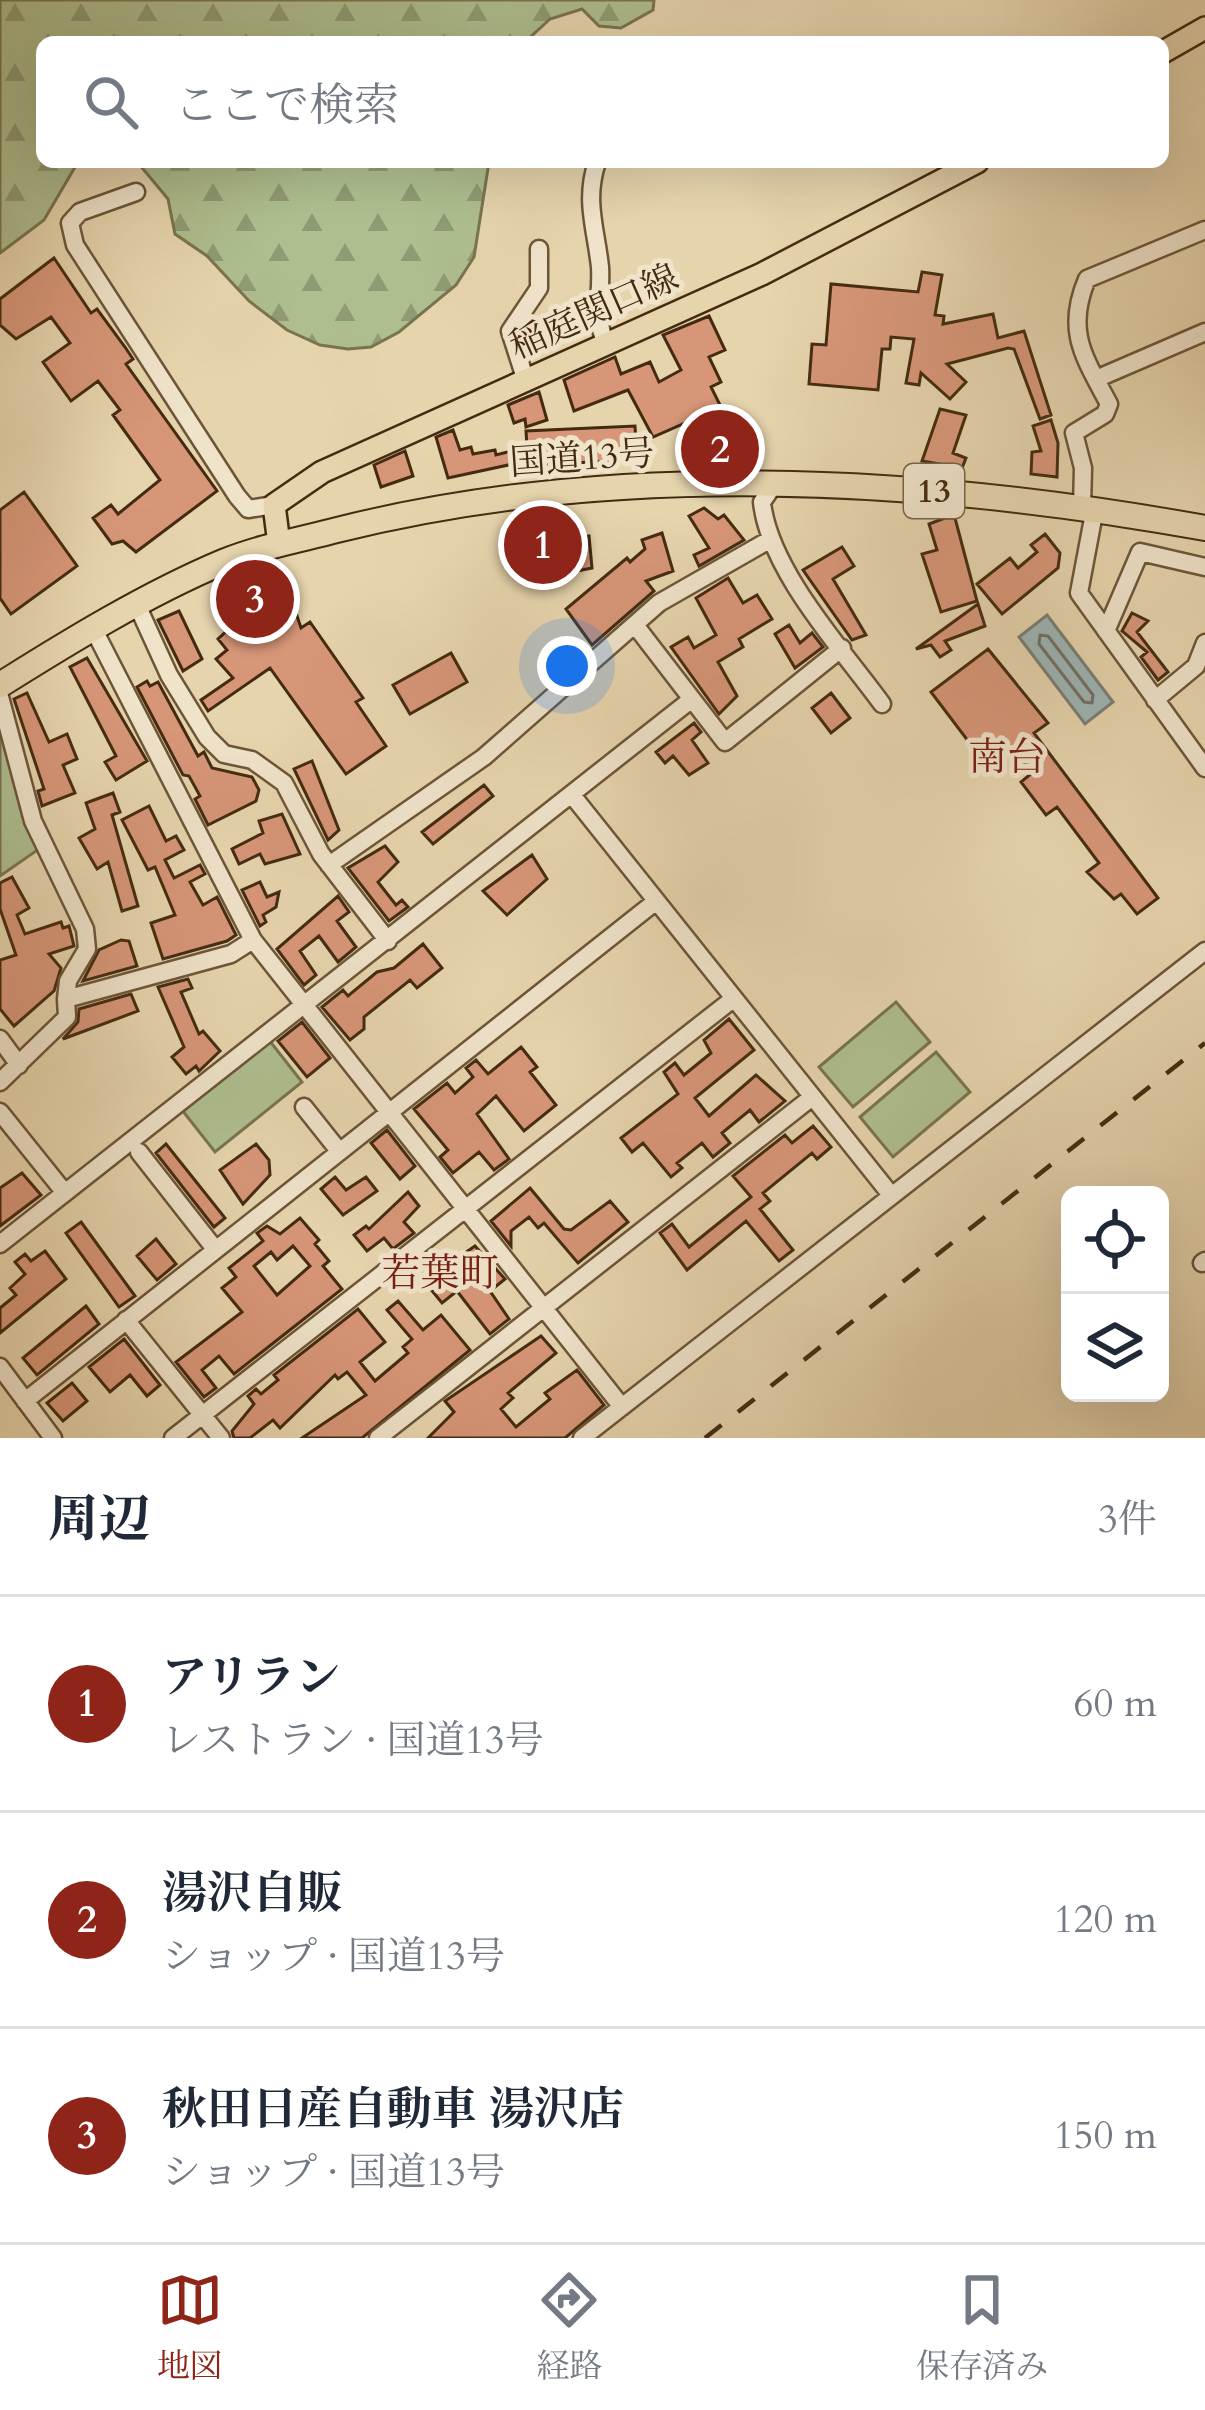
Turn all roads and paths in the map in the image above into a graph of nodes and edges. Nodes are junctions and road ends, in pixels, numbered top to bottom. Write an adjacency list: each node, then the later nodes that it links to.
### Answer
1 (1205, 28): 2 (main road)
2 (1169, 49)
3 (596, 168): 9 (street)
4 (966, 168): 9 (main road, 稲庭関口線)
5 (136, 192): 13 (street)
6 (1205, 230): 11 (street)
7 (538, 249): 10 (street)
8 (1205, 332): 11 (street)
9 (606, 343): 10 (main road, 稲庭関口線)
10 (525, 379): 13 (main road, 稲庭関口線)
11 (1096, 379): 14 (street)
12 (773, 486): 14 (highway, 国道13号 / 13); 16 (street); 17 (highway, 国道13号 / 13)
13 (274, 505): 17 (main road)
14 (1088, 507): 15 (highway, 国道13号 / 13); 22 (street)
15 (1205, 528)
16 (771, 539): 20 (street); 24 (street)
17 (279, 544): 19 (highway, 国道13号 / 13)
18 (1205, 567): 22 (street)
19 (138, 607): 21 (highway, 国道13号 / 13); 32 (street)
20 (635, 625): 27 (street); 32 (street)
21 (94, 630): 25 (highway, 国道13号 / 13); 34 (street)
22 (1106, 631): 28 (street)
23 (1205, 643): 28 (street)
24 (842, 648): 27 (street); 29 (street)
25 (0, 685)
26 (0, 697): 37 (street)
27 (692, 699): 31 (street)
28 (1155, 700): 30 (street)
29 (882, 704)
30 (1205, 768)
31 (572, 795): 33 (street); 35 (street)
32 (329, 865): 35 (street)
33 (655, 902): 38 (street); 46 (street)
34 (253, 940): 37 (street); 39 (street)
35 (388, 941): 39 (street)
36 (1205, 951): 50 (street)
37 (66, 999): 41 (street)
38 (733, 999): 43 (street); 51 (street)
39 (304, 1004): 46 (street); 49 (street)
40 (0, 1040): 41 (street)
41 (19, 1065): 42 (street)
42 (0, 1082)
43 (811, 1098): 50 (street); 54 (street)
44 (304, 1107): 47 (street)
45 (0, 1112): 49 (street)
46 (388, 1113): 47 (street); 51 (street)
47 (339, 1151): 53 (street)
48 (139, 1152): 53 (street)
49 (65, 1193): 52 (street)
50 (891, 1195): 58 (street)
51 (466, 1210): 54 (street); 59 (street)
52 (0, 1244)
53 (215, 1249): 55 (street)
54 (544, 1307): 58 (street); 63 (street)
55 (126, 1321): 57 (street); 59 (street)
56 (0, 1366): 57 (street)
57 (25, 1401): 60 (street)
58 (622, 1407): 64 (street)
59 (203, 1415): 61 (street); 62 (street)
60 (53, 1438)
61 (173, 1438)
62 (221, 1438)
63 (378, 1438)
64 (582, 1438)

